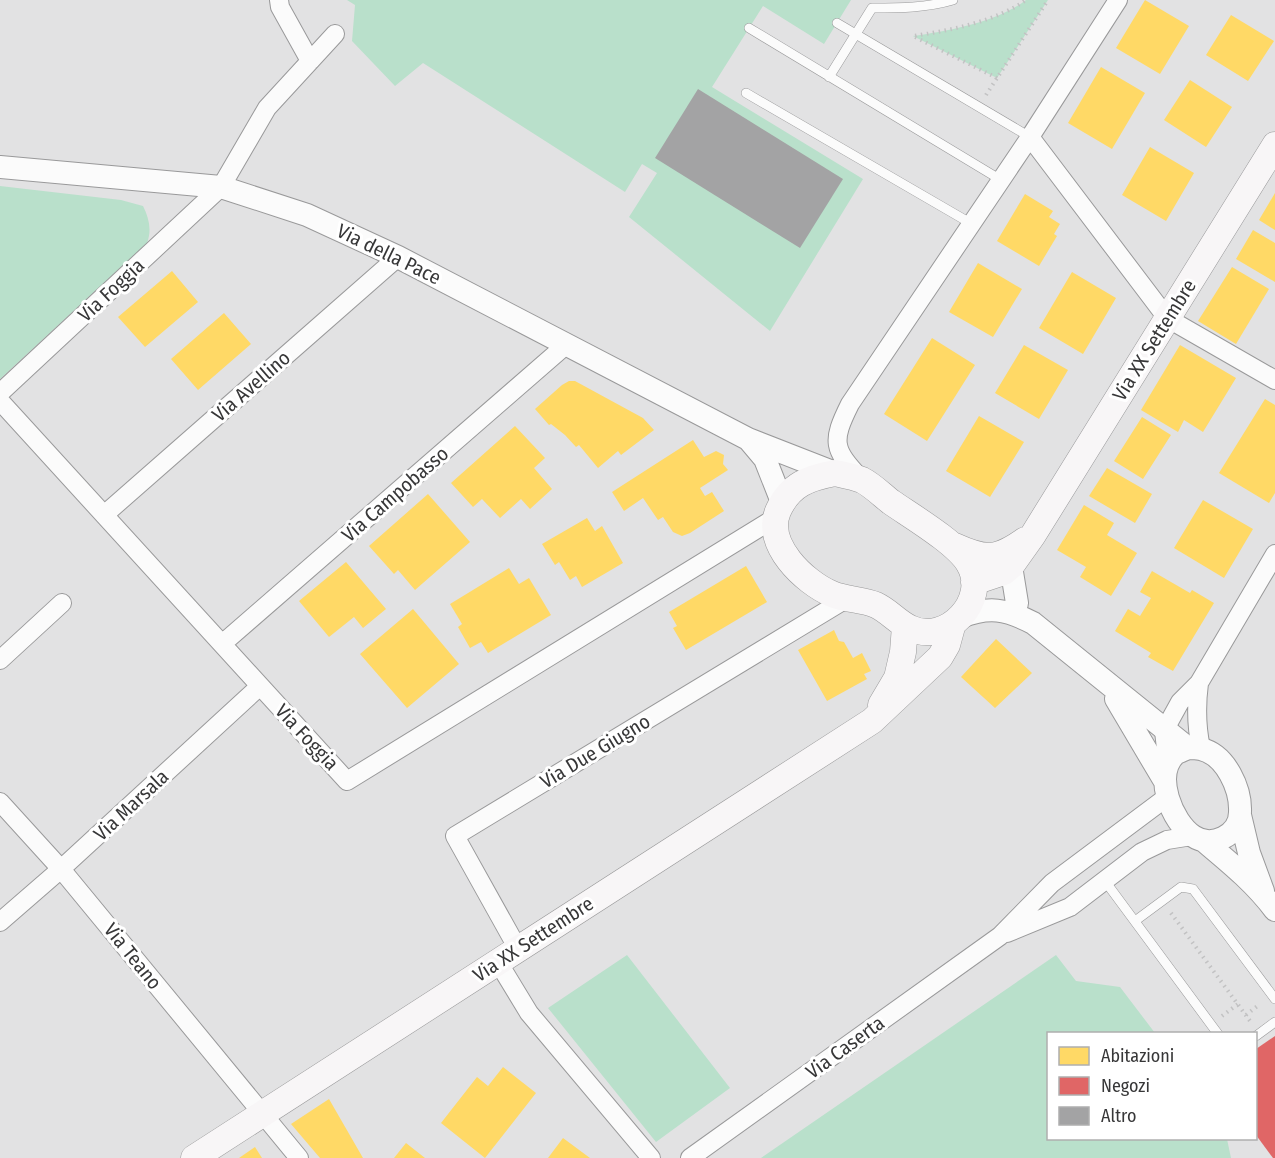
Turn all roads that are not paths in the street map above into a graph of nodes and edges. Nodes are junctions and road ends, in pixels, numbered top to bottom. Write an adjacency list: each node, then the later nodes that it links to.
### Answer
1 (279, 0): 8 (street)
2 (953, 0): 7 (lane)
3 (1118, 0): 11 (street)
4 (837, 23): 7 (lane)
5 (749, 28): 9 (lane)
6 (335, 34): 8 (street, Via Foggia)
7 (856, 34): 9 (lane); 11 (lane)
8 (310, 61): 15 (street, Via Foggia)
9 (829, 77): 14 (lane)
10 (746, 93): 16 (lane)
11 (1030, 137): 14 (street); 18 (street)
12 (1275, 146): 18 (main road, Via XX Settembre)
13 (0, 166): 15 (street, Via della Pace)
14 (1001, 180): 16 (street)
15 (221, 187): 17 (street, Via della Pace); 21 (street, Via Foggia)
16 (972, 224): 25 (street)
17 (398, 257): 19 (street, Via della Pace); 27 (street, Via Avellino)
18 (1167, 318): 20 (street); 28 (main road, Via XX Settembre)
19 (567, 344): 23 (street, Via della Pace); 39 (street, Via Campobasso)
20 (1275, 380)
21 (0, 393)
22 (0, 401): 27 (street, Via Foggia)
23 (748, 439): 24 (street, Via della Pace); 26 (street, Via della Pace)
24 (835, 473): 25 (main road); 26 (main road)
25 (862, 480): 29 (main road)
26 (778, 510): 33 (main road); 43 (street, Via Foggia)
27 (104, 515): 39 (street, Via Foggia)
28 (1033, 535): 29 (main road, Via XX Settembre); 31 (main road, Via XX Settembre)
29 (948, 543): 32 (main road)
30 (1275, 554): 42 (street)
31 (1011, 566): 32 (main road, Via XX Settembre); 35 (street)
32 (974, 584): 35 (street); 36 (main road, Via XX Settembre)
33 (846, 599): 38 (main road); 57 (street, Via Due Giugno)
34 (62, 603): 40 (street)
35 (1017, 603): 37 (street)
36 (957, 620): 37 (street); 38 (main road); 44 (main road, Via XX Settembre)
37 (1033, 623): 41 (street)
38 (905, 626): 44 (main road, Via XX Settembre)
39 (222, 644): 43 (street, Via Foggia)
40 (0, 660)
41 (1106, 683): 45 (street); 47 (street)
42 (1198, 683): 45 (street); 46 (street)
43 (260, 686): 51 (street, Via Marsala)
44 (872, 721): 57 (main road, Via XX Settembre)
45 (1164, 731): 46 (street); 47 (street)
46 (1194, 748): 47 (street); 49 (street)
47 (1166, 781): 50 (street); 56 (street, Via Caserta)
48 (0, 802): 51 (street, Via Teano)
49 (1240, 815): 50 (street); 53 (street)
50 (1198, 838): 52 (street, Via Caserta); 53 (street)
51 (61, 869): 55 (street, Via Marsala); 62 (street, Via Teano)
52 (1104, 881): 54 (lane); 56 (street, Via Caserta)
53 (1270, 904)
54 (1135, 921): 58 (lane); 60 (lane)
55 (0, 922)
56 (1000, 936): 66 (street, Via Caserta)
57 (508, 955): 62 (main road, Via XX Settembre); 65 (street)
58 (1275, 999)
59 (1275, 1022): 61 (lane)
60 (1217, 1032)
61 (1258, 1035)
62 (262, 1114): 63 (main road, Via XX Settembre); 64 (street, Via Teano)
63 (194, 1158)
64 (299, 1158)
65 (651, 1158)
66 (690, 1158)

